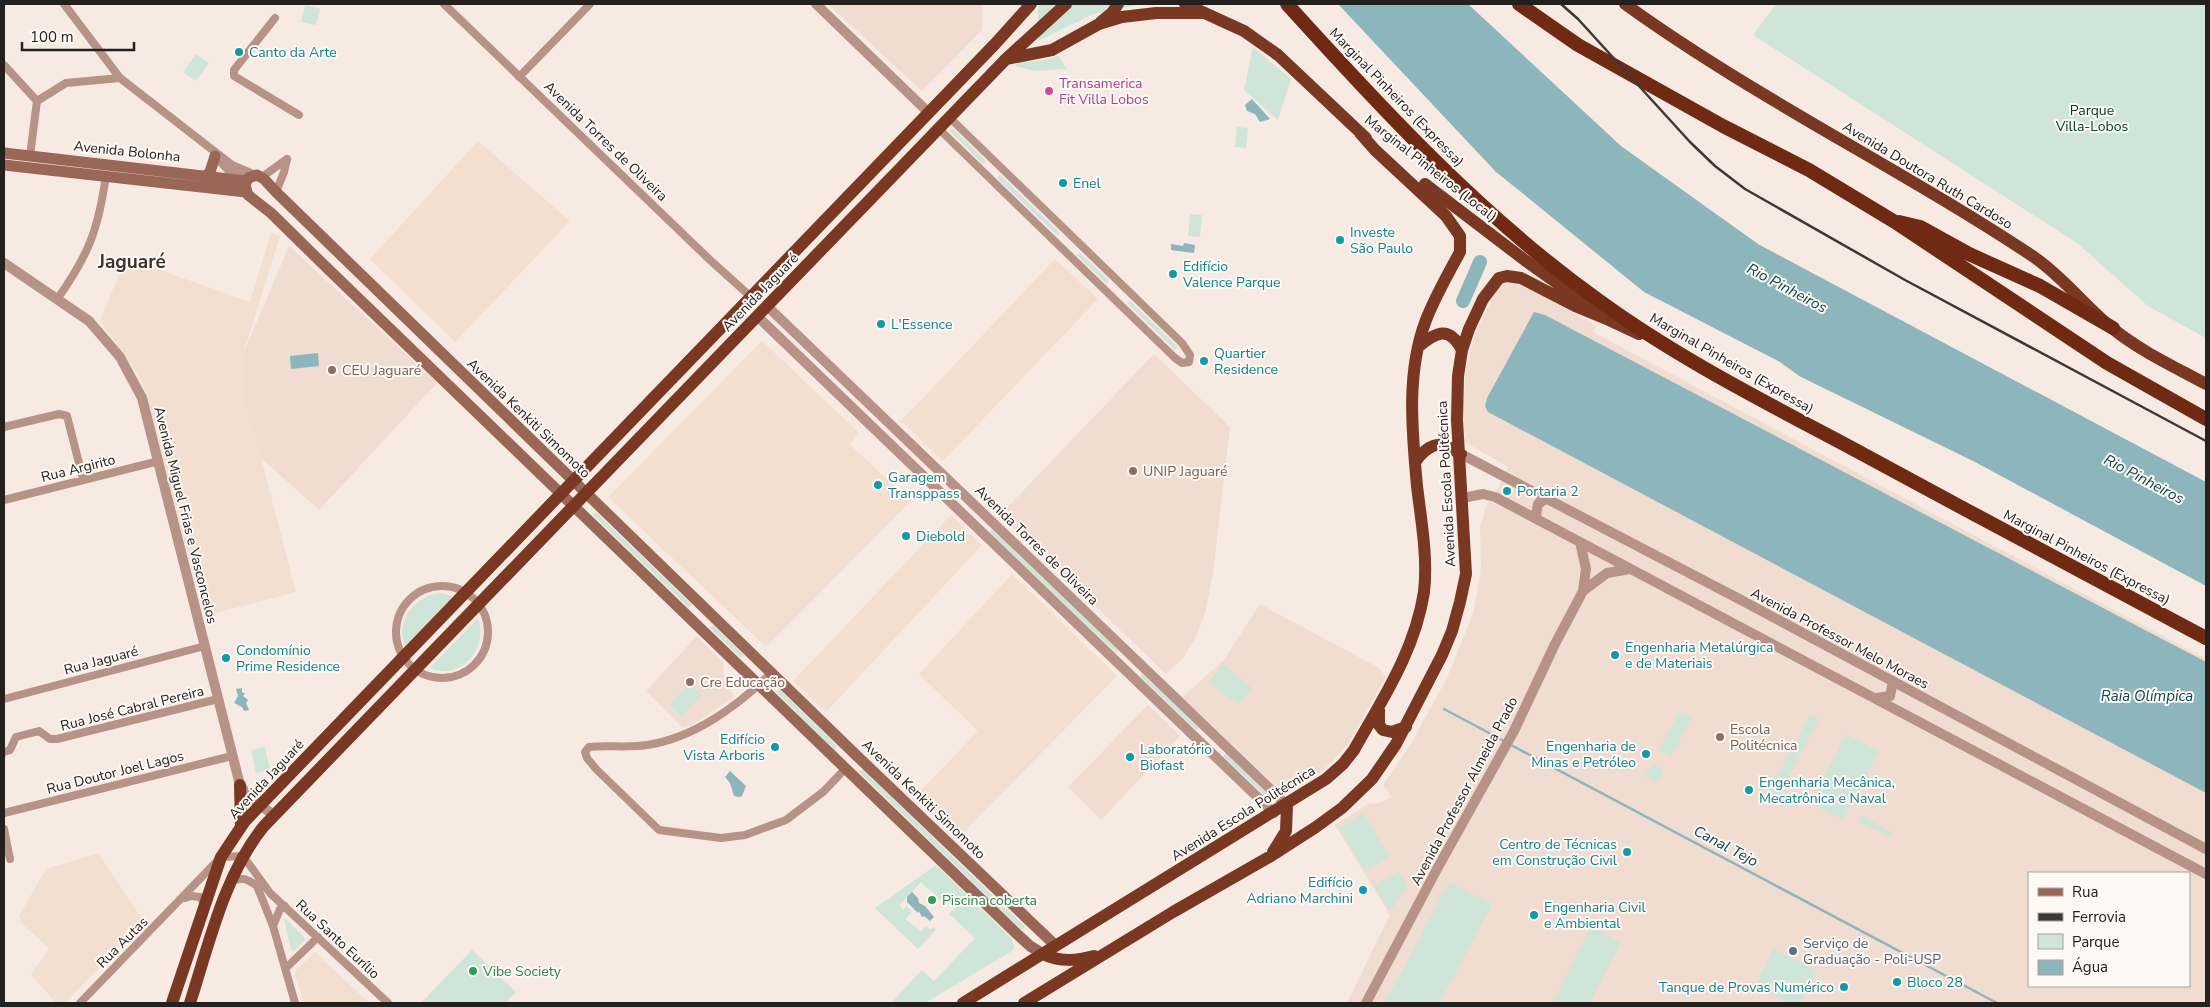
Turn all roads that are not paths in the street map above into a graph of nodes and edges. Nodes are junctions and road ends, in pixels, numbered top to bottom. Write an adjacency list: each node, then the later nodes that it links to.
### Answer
1 (64, 4): 18 (street)
2 (444, 4): 17 (street, Avenida Torres de Oliveira)
3 (590, 4): 17 (street)
4 (816, 4): 20 (street)
5 (1031, 4): 20 (highway, Avenida Jaguaré)
6 (1066, 4): 15 (highway, Avenida Jaguaré)
7 (1118, 4): 14 (highway)
8 (1185, 4): 12 (highway, Marginal Pinheiros (Local))
9 (1287, 4): 50 (highway, Marginal Pinheiros (Expressa))
10 (1519, 4): 35 (highway)
11 (1625, 4): 48 (highway, Avenida Doutora Ruth Cardoso)
12 (1203, 13): 14 (highway); 24 (highway, Marginal Pinheiros (Local))
13 (275, 18): 21 (street)
14 (1099, 24): 15 (highway)
15 (1006, 60): 22 (highway, Avenida Jaguaré)
16 (4, 66): 19 (street)
17 (519, 77): 40 (street, Avenida Torres de Oliveira)
18 (120, 78): 19 (street); 25 (street)
19 (37, 101): 27 (street)
20 (928, 112): 40 (highway, Avenida Jaguaré)
21 (298, 115)
22 (950, 118): 23 (highway, Avenida Jaguaré); 28 (street)
23 (939, 129): 30 (street); 43 (highway, Avenida Jaguaré)
24 (1360, 133): 46 (highway, Marginal Pinheiros (Local)); 49 (highway, Avenida Escola Politécnica)
25 (212, 151): 31 (main road); 33 (street)
26 (4, 153): 27 (main road, Avenida Bolonha)
27 (30, 156): 31 (main road, Avenida Bolonha)
28 (996, 163): 30 (street); 36 (street)
29 (4, 165): 32 (main road, Avenida Bolonha)
30 (985, 174): 37 (street)
31 (207, 175): 33 (main road, Avenida Bolonha)
32 (106, 176): 33 (main road, Avenida Bolonha); 42 (street)
33 (254, 184): 34 (main road, Avenida Kenkiti Simomoto); 34 (street); 47 (main road)
34 (276, 192): 44 (main road, Avenida Kenkiti Simomoto)
35 (1895, 222): 48 (highway); 53 (highway)
36 (1074, 238): 37 (street); 39 (street)
37 (1063, 249): 41 (street)
38 (4, 263): 42 (street, Avenida Miguel Frias e Vasconcelos)
39 (1122, 285): 41 (street); 41 (street)
40 (750, 296): 62 (highway, Avenida Jaguaré)
41 (1112, 297)
42 (58, 298): 58 (street, Avenida Miguel Frias e Vasconcelos)
43 (767, 306): 45 (highway, Avenida Jaguaré); 55 (street, Avenida Torres de Oliveira)
44 (396, 309): 47 (main road); 62 (main road, Avenida Kenkiti Simomoto)
45 (757, 316): 56 (street, Avenida Torres de Oliveira); 65 (highway, Avenida Jaguaré)
46 (1609, 320): 50 (highway, Marginal Pinheiros (Local)); 51 (highway, Avenida Escola Politécnica)
47 (383, 321): 64 (main road)
48 (2112, 328): 52 (highway, Avenida Doutora Ruth Cardoso)
49 (1418, 347): 51 (highway); 59 (highway, Avenida Escola Politécnica)
50 (1667, 347): 80 (highway, Marginal Pinheiros (Expressa))
51 (1462, 350): 57 (highway, Avenida Escola Politécnica)
52 (2206, 384)
53 (2206, 419)
54 (4, 427): 61 (street)
55 (896, 429): 56 (street); 60 (street, Avenida Torres de Oliveira)
56 (885, 439): 63 (street, Avenida Torres de Oliveira)
57 (1461, 454): 59 (highway); 66 (highway, Avenida Escola Politécnica); 67 (street, Avenida Professor Melo Moraes)
58 (159, 461): 61 (street, Rua Argirito); 81 (street, Avenida Miguel Frias e Vasconcelos)
59 (1415, 463): 90 (highway, Avenida Escola Politécnica)
60 (941, 473): 63 (street); 70 (street, Avenida Torres de Oliveira)
61 (84, 479): 68 (street, Rua Argirito)
62 (573, 481): 64 (highway, Avenida Jaguaré); 65 (main road, Avenida Kenkiti Simomoto)
63 (931, 483): 72 (street, Avenida Torres de Oliveira)
64 (561, 493): 69 (main road); 76 (highway, Avenida Jaguaré)
65 (586, 494): 69 (highway, Avenida Jaguaré); 78 (main road, Avenida Kenkiti Simomoto)
66 (1463, 498): 71 (street); 91 (highway, Avenida Escola Politécnica)
67 (1547, 498): 71 (street); 85 (street, Avenida Professor Melo Moraes)
68 (4, 500)
69 (574, 506): 77 (highway, Avenida Jaguaré); 79 (main road)
70 (987, 516): 72 (street); 92 (street, Avenida Torres de Oliveira)
71 (1538, 520): 73 (street)
72 (976, 526): 93 (street, Avenida Torres de Oliveira)
73 (1580, 542): 74 (street); 75 (street, Avenida Professor Almeida Prado)
74 (1628, 569): 75 (street, Avenida Professor Almeida Prado); 87 (street)
75 (1583, 591): 132 (street, Avenida Professor Almeida Prado)
76 (465, 593): 77 (street); 82 (highway, Avenida Jaguaré); 82 (street)
77 (479, 605): 83 (highway, Avenida Jaguaré); 83 (street)
78 (706, 610): 79 (main road); 84 (main road, Avenida Kenkiti Simomoto)
79 (694, 622): 86 (main road)
80 (2206, 638)
81 (205, 646): 88 (street, Rua Jaguaré); 89 (street, Avenida Miguel Frias e Vasconcelos)
82 (403, 657): 83 (street); 99 (highway, Avenida Jaguaré)
83 (415, 670): 103 (highway, Avenida Jaguaré)
84 (771, 673): 86 (street); 100 (main road, Avenida Kenkiti Simomoto)
85 (1893, 682): 87 (street); 107 (street, Avenida Professor Melo Moraes)
86 (759, 685): 96 (main road); 96 (street)
87 (1877, 698): 112 (street)
88 (4, 699)
89 (218, 699): 94 (street, Rua José Cabral Pereira); 95 (street, Avenida Miguel Frias e Vasconcelos)
90 (1379, 706): 91 (highway); 98 (highway, Avenida Escola Politécnica)
91 (1406, 727): 109 (highway, Avenida Escola Politécnica)
92 (1213, 734): 93 (street); 98 (street, Avenida Torres de Oliveira)
93 (1204, 744): 102 (street, Avenida Torres de Oliveira)
94 (4, 752)
95 (232, 756): 97 (street, Avenida Miguel Frias e Vasconcelos); 101 (street, Rua Doutor Joel Lagos)
96 (846, 768): 104 (main road)
97 (240, 785): 99 (street, Avenida Miguel Frias e Vasconcelos); 105 (highway)
98 (1287, 805): 102 (highway, Avenida Escola Politécnica); 109 (highway)
99 (259, 806): 103 (street, Avenida Miguel Frias e Vasconcelos); 105 (highway, Avenida Jaguaré)
100 (913, 810): 104 (main road); 121 (main road, Avenida Kenkiti Simomoto)
101 (4, 813)
102 (1274, 813): 121 (highway, Avenida Escola Politécnica)
103 (274, 815): 108 (highway, Avenida Jaguaré)
104 (902, 822): 123 (main road)
105 (242, 826): 110 (highway, Avenida Jaguaré)
106 (4, 829): 111 (street)
107 (2206, 849)
108 (242, 856): 110 (street); 113 (highway, Avenida Jaguaré); 115 (street, Rua Santo Eurílio)
109 (1270, 856): 122 (highway, Avenida Escola Politécnica)
110 (222, 857): 116 (street, Rua Autas); 117 (highway, Avenida Jaguaré)
111 (10, 859)
112 (2206, 874)
113 (231, 881): 114 (street, Rua Santo Eurílio); 127 (highway, Avenida Jaguaré)
114 (257, 886): 115 (street, Rua Santo Eurílio); 119 (street)
115 (270, 893): 118 (street, Rua Santo Eurílio)
116 (183, 898): 117 (street); 125 (street, Rua Autas)
117 (205, 905): 126 (highway, Avenida Jaguaré)
118 (285, 906): 119 (street); 120 (street, Rua Santo Eurílio)
119 (273, 926): 124 (street)
120 (318, 937): 124 (street); 129 (street, Rua Santo Eurílio)
121 (1056, 946): 123 (highway, Avenida Escola Politécnica)
122 (1108, 951): 123 (highway); 131 (highway, Avenida Escola Politécnica)
123 (1043, 954): 130 (highway, Avenida Escola Politécnica)
124 (286, 968): 128 (street)
125 (80, 1003)
126 (172, 1003)
127 (190, 1003)
128 (295, 1003)
129 (388, 1003)
130 (963, 1003)
131 (1024, 1003)
132 (1366, 1003)

